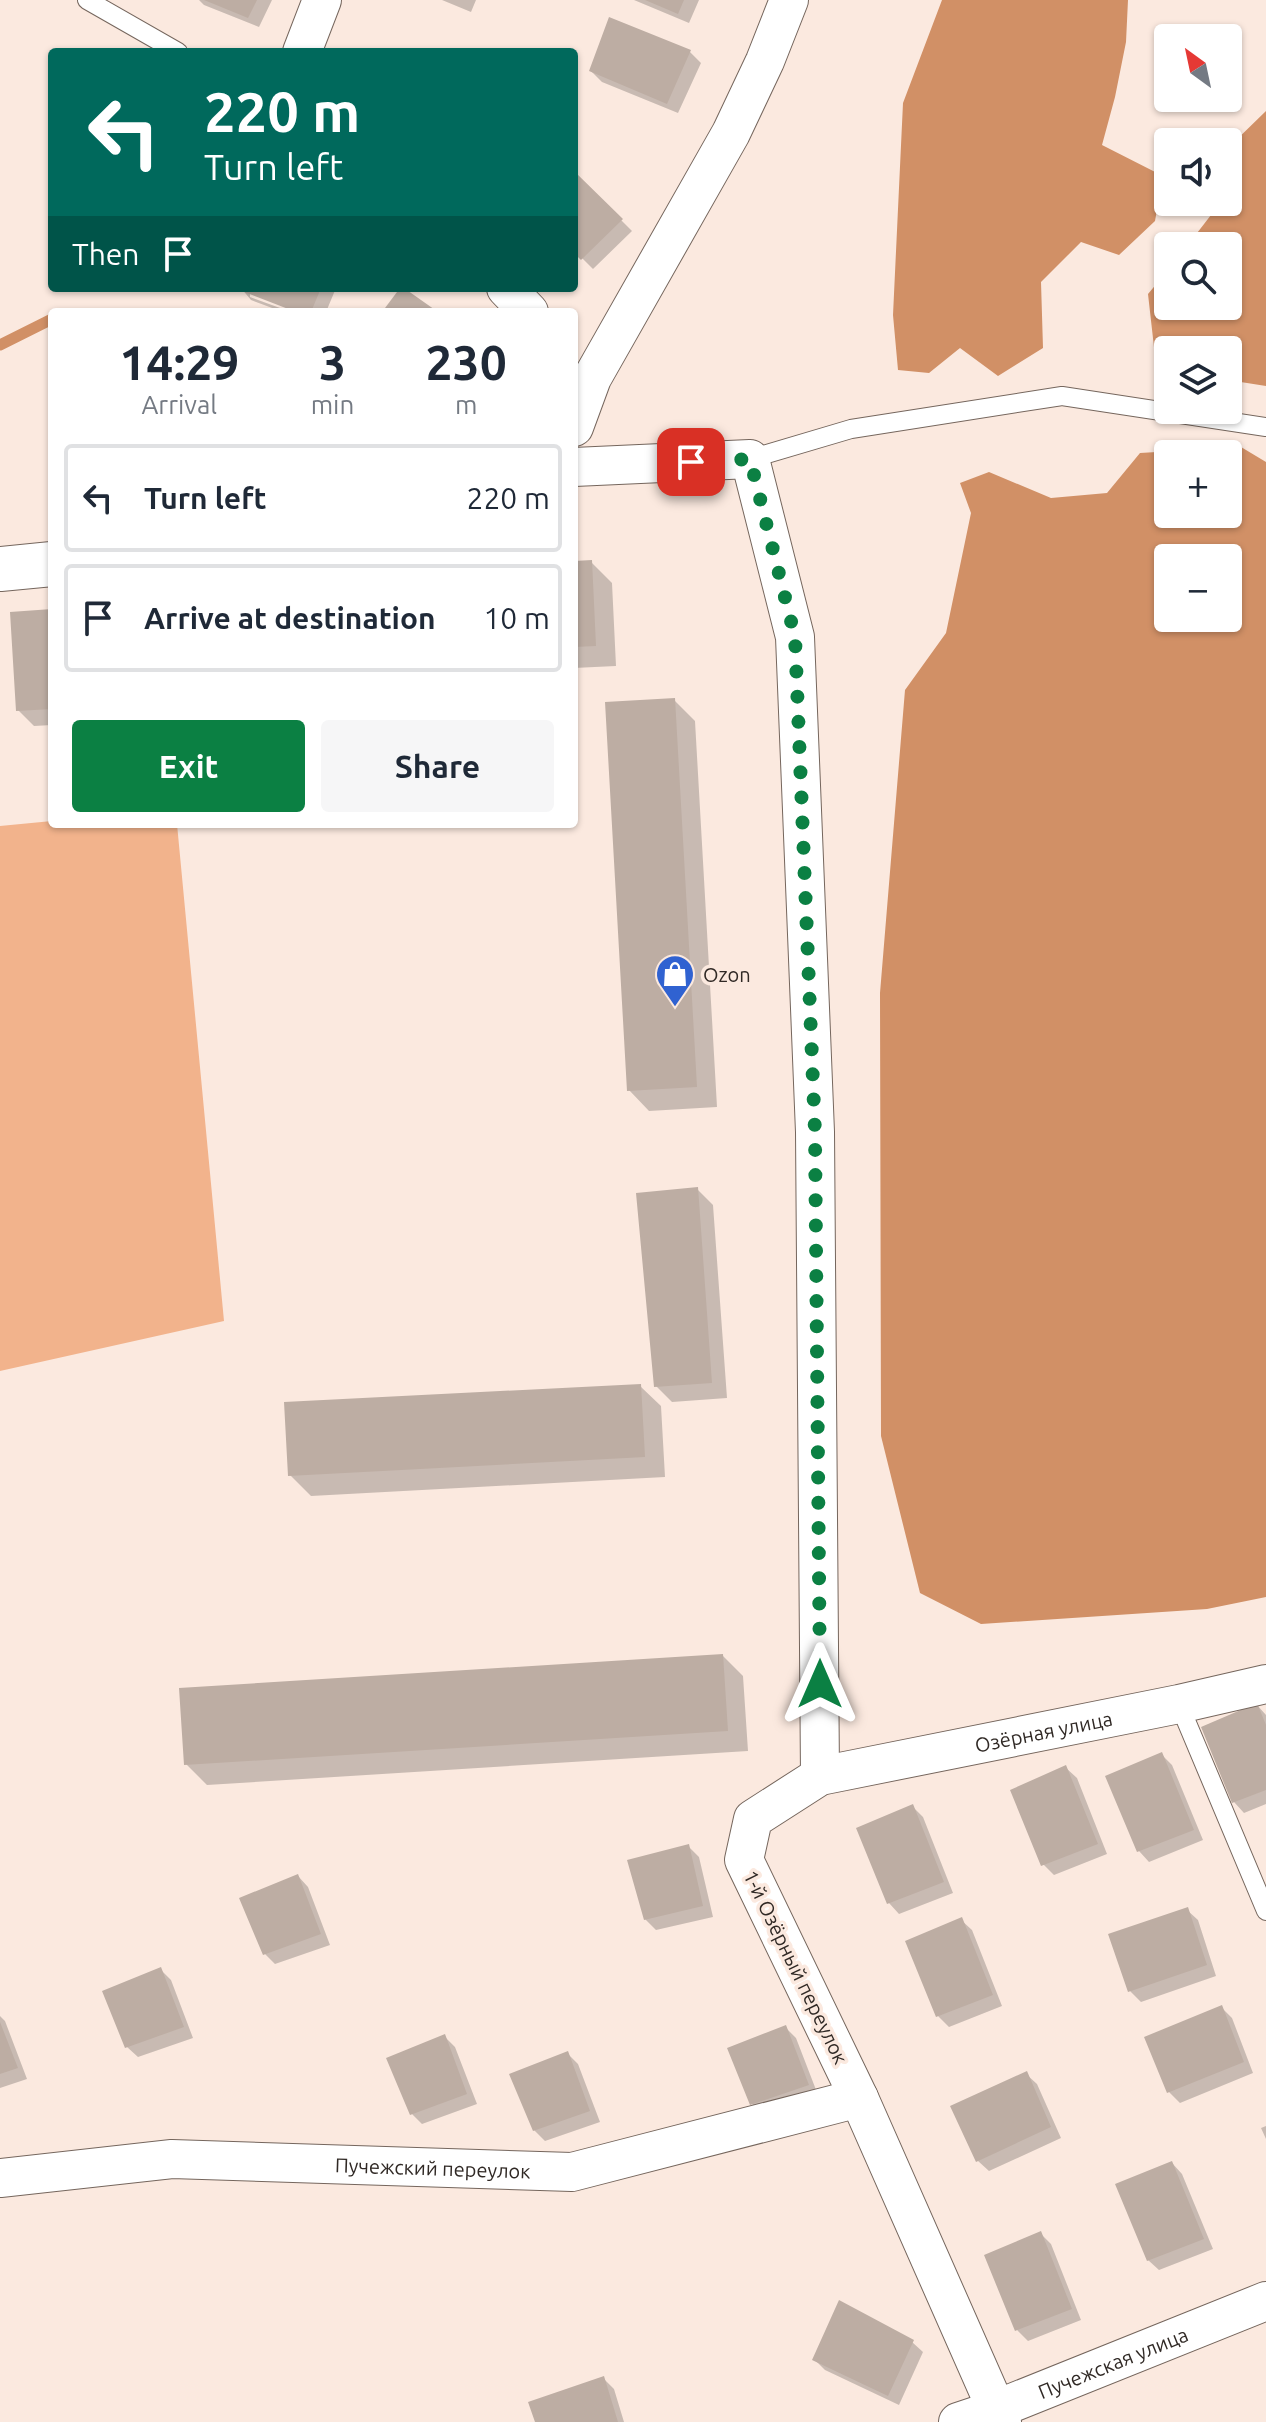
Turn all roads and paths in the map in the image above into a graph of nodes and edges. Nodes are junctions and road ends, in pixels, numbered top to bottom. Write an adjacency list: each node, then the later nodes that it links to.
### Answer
1 (87, 0): 4 (lane)
2 (322, 0): 5 (street)
3 (789, 0): 8 (street)
4 (171, 48)
5 (304, 48)
6 (510, 292): 7 (street)
7 (525, 308)
8 (583, 368): 9 (street)
9 (578, 401)
10 (1266, 427): 11 (lane)
11 (750, 459): 12 (street); 17 (street)
12 (578, 467)
13 (48, 564): 14 (street)
14 (0, 569)
15 (1266, 1684): 16 (street, Озёрная улица)
16 (1179, 1704): 17 (street, Озёрная улица); 18 (lane)
17 (820, 1776): 19 (street, 1-й Озёрный переулок)
18 (1266, 1911)
19 (859, 2098): 20 (street, Пучежский переулок); 22 (street, 1-й Озёрный переулок)
20 (0, 2178)
21 (1266, 2301): 22 (street, Пучежская улица)
22 (999, 2416): 23 (street, Пучежская улица)
23 (958, 2422)

